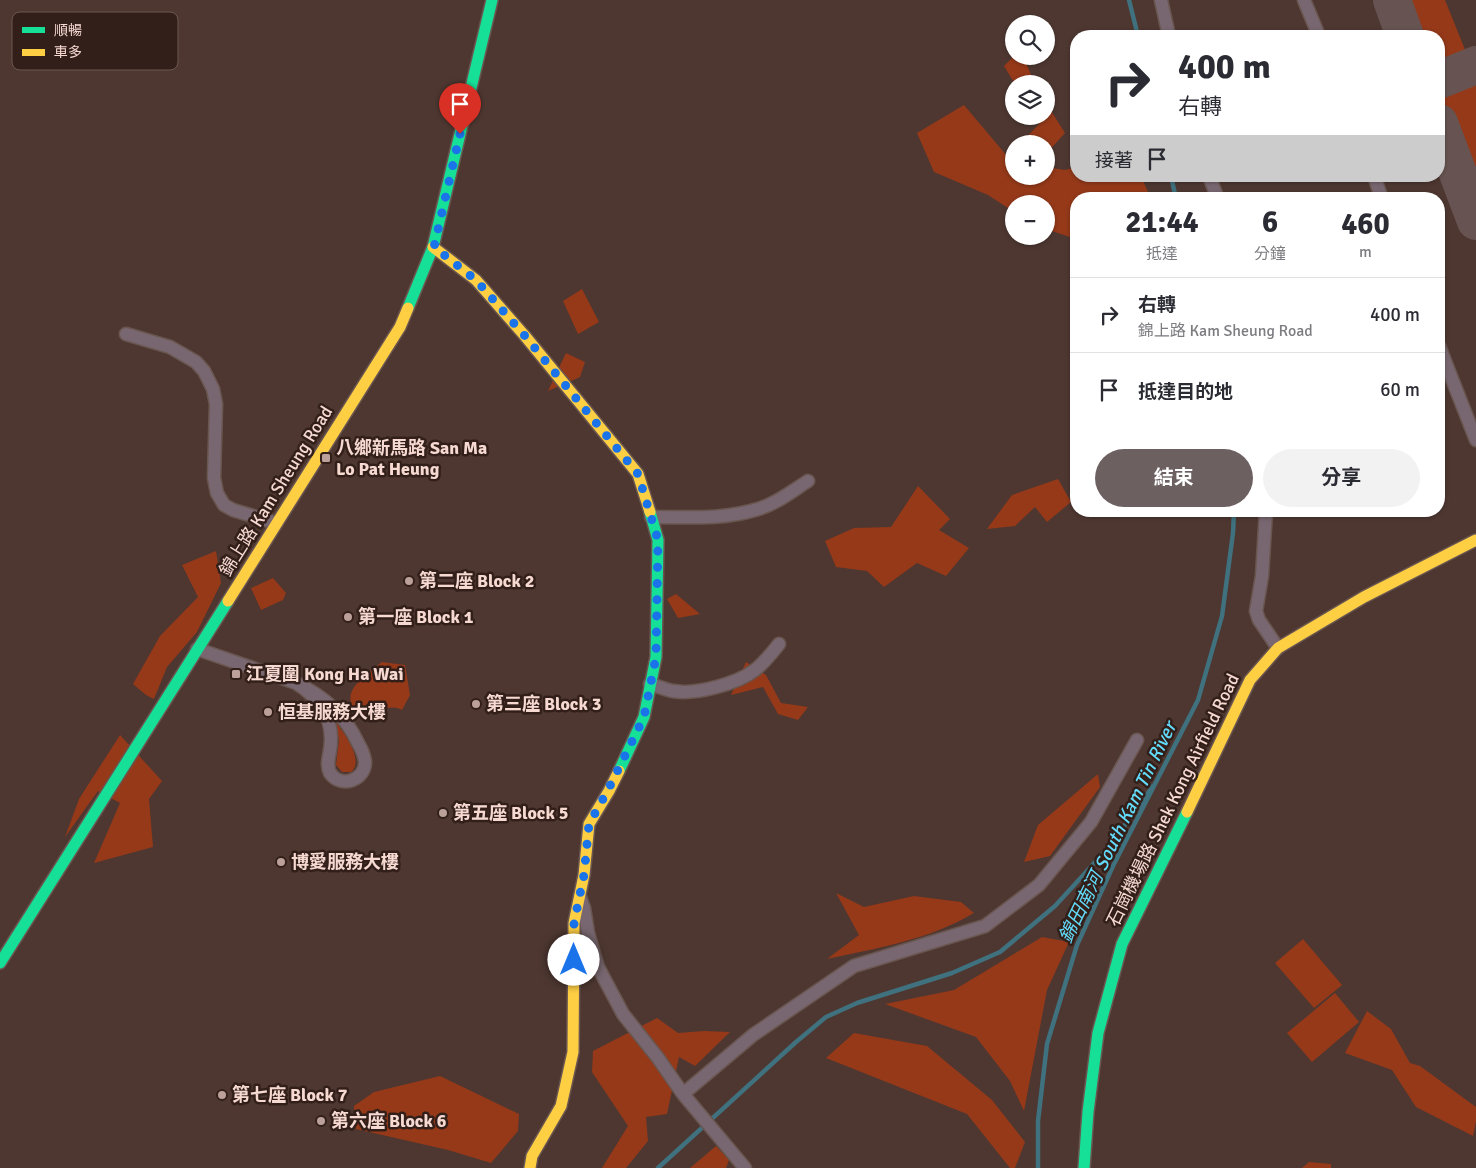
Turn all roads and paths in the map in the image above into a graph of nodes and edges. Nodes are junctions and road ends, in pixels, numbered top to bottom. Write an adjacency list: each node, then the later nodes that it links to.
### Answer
1 (492, 0): 6 (street, 錦上路 Kam Sheung Road)
2 (1161, 0): 4 (street)
3 (1304, 0): 5 (street)
4 (1168, 30)
5 (1316, 30)
6 (434, 247): 11 (street); 13 (street, 錦上路 Kam Sheung Road)
7 (126, 334): 13 (street)
8 (1445, 361): 9 (street)
9 (1476, 440)
10 (808, 481): 11 (street)
11 (651, 517): 19 (street)
12 (1266, 517): 16 (street)
13 (276, 524): 17 (street, 錦上路 Kam Sheung Road)
14 (1476, 540): 16 (street, 石崗機場路 Shek Kong Airfield Road)
15 (779, 644): 19 (street)
16 (1278, 648): 26 (street, 石崗機場路 Shek Kong Airfield Road)
17 (197, 649): 18 (street); 22 (street, 錦上路 Kam Sheung Road)
18 (296, 683): 18 (street)
19 (650, 684): 21 (street)
20 (1136, 740): 23 (street)
21 (580, 897): 23 (street); 24 (street)
22 (0, 963)
23 (683, 1094): 25 (street)
24 (530, 1168)
25 (746, 1168)
26 (1084, 1168)

